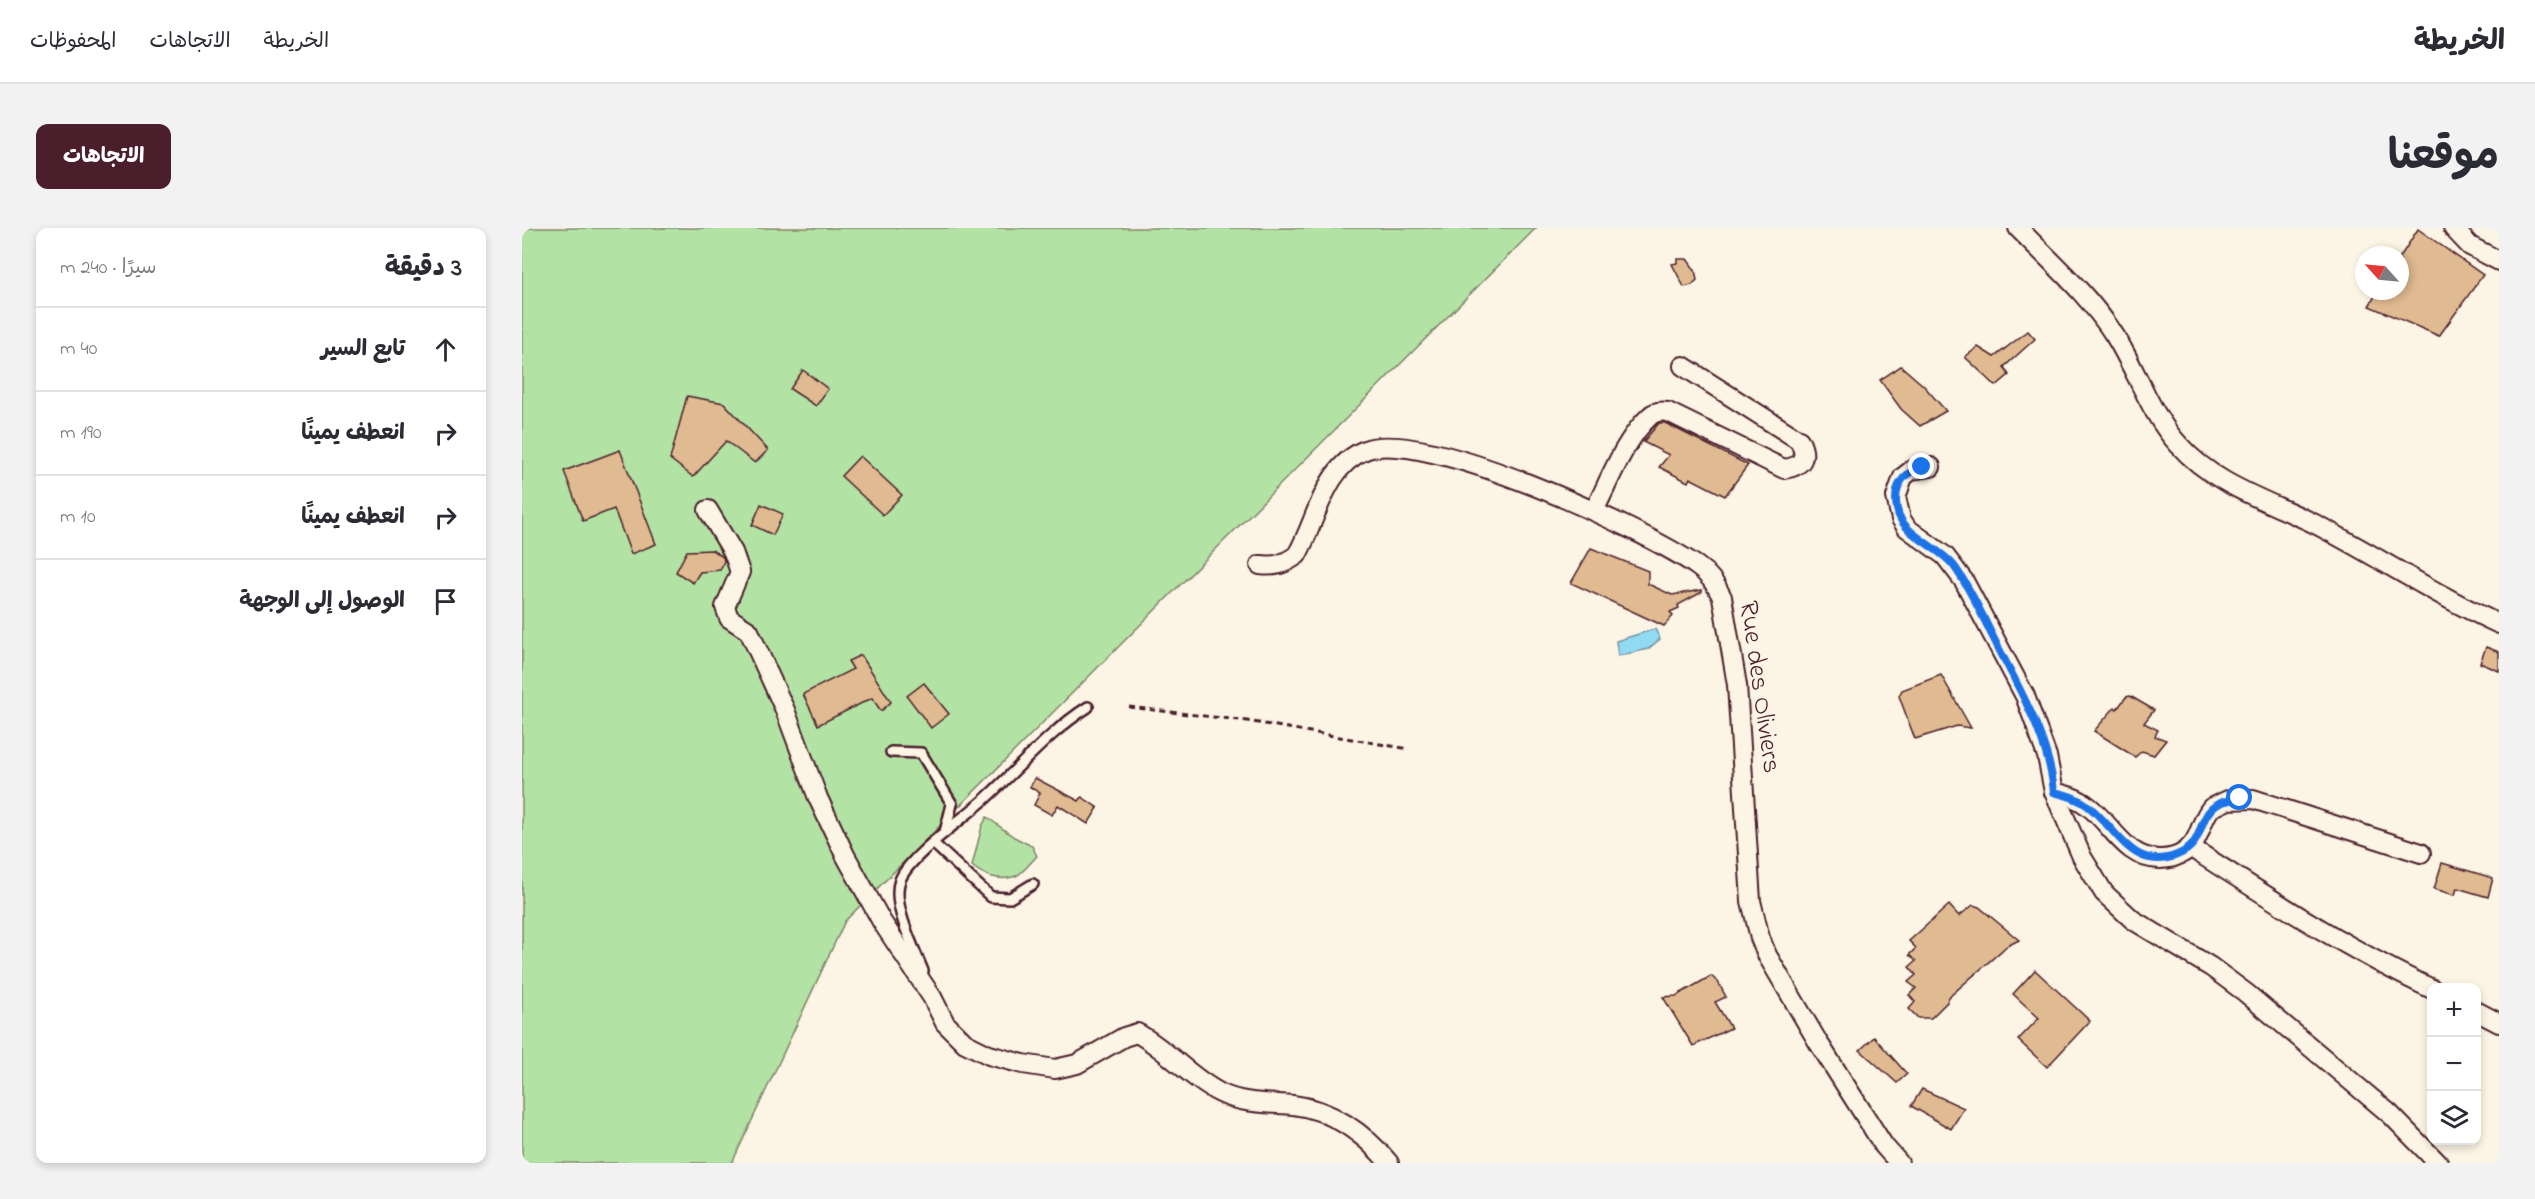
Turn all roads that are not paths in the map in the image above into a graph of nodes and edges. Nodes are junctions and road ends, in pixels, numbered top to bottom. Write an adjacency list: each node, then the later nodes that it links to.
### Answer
1 (2018, 228): 9 (street)
2 (2453, 228): 3 (street)
3 (2499, 261)
4 (1683, 366): 7 (street)
5 (1931, 467): 12 (street)
6 (708, 510): 19 (street)
7 (1594, 511): 8 (street, Rue des Oliviers); 23 (street, Rue des Oliviers)
8 (1260, 565)
9 (2499, 624)
10 (1088, 707): 13 (lane)
11 (891, 752): 13 (lane)
12 (2054, 792): 15 (street); 24 (street)
13 (945, 832): 14 (lane)
14 (933, 843): 17 (lane); 19 (lane)
15 (2190, 847): 16 (street); 18 (street)
16 (2421, 853)
17 (1033, 884)
18 (2427, 987)
19 (932, 997): 22 (street)
20 (2481, 1014): 21 (street)
21 (2499, 1023)
22 (1389, 1163)
23 (1899, 1163)
24 (2438, 1163)

